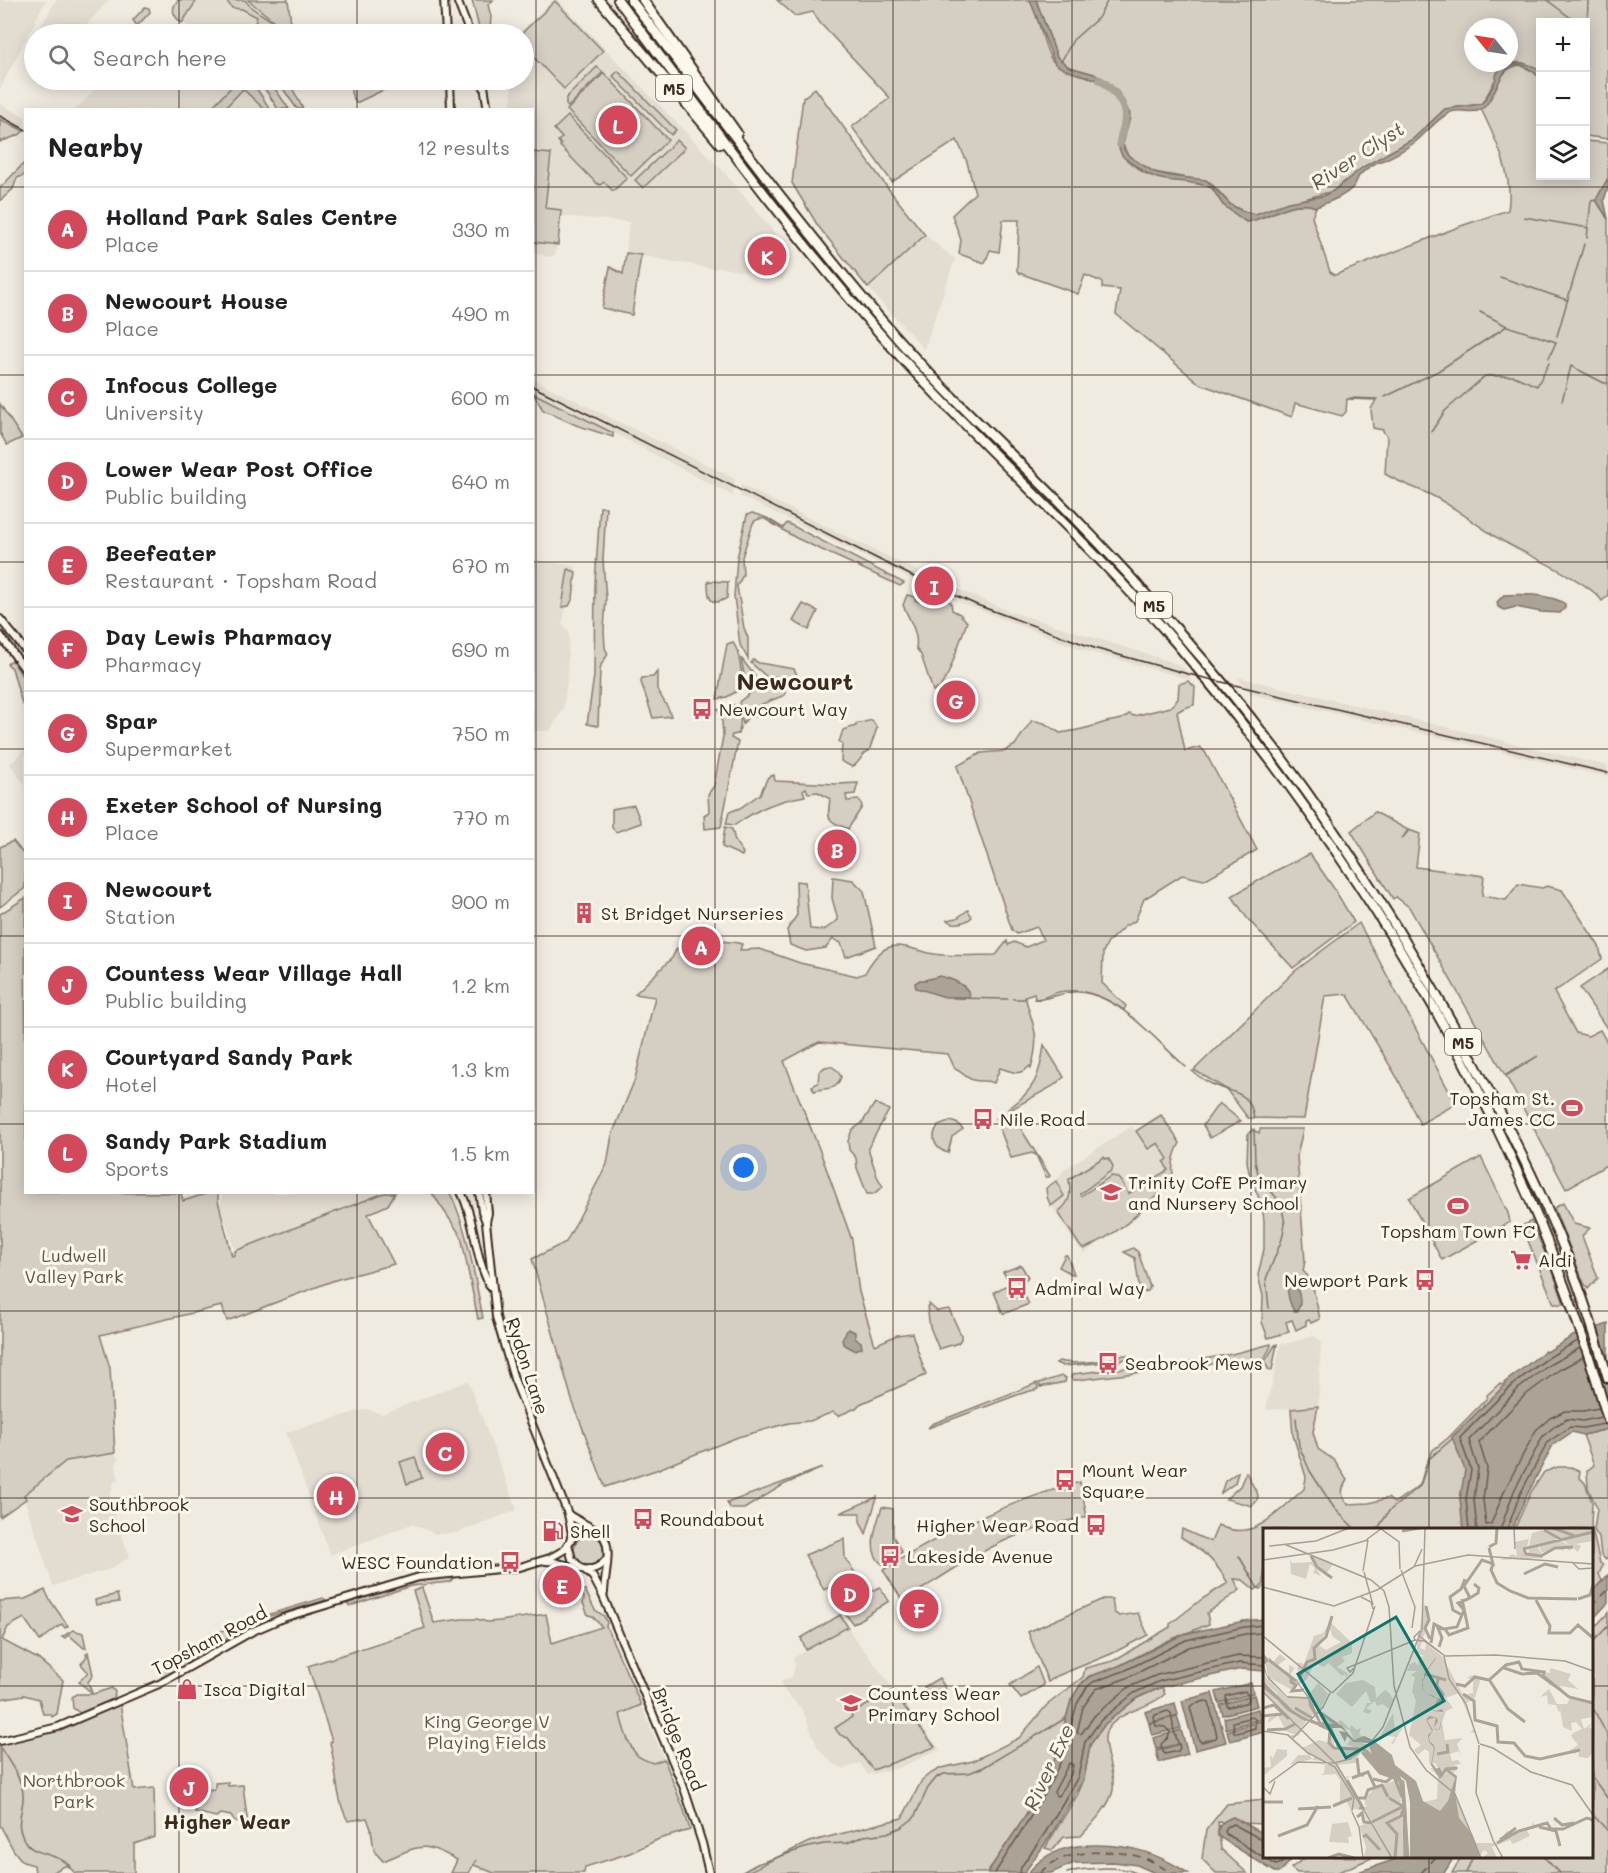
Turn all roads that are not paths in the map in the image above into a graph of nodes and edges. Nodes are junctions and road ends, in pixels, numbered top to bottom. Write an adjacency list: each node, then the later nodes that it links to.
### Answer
1 (444, 0): 7 (main road)
2 (458, 0): 8 (main road)
3 (599, 0): 14 (highway, M5)
4 (618, 0): 14 (highway, M5)
5 (632, 0): 13 (highway, M5)
6 (643, 0): 13 (highway, M5)
7 (445, 24)
8 (466, 24)
9 (450, 90): 11 (main road)
10 (485, 90): 12 (main road)
11 (451, 108)
12 (488, 108)
13 (756, 165): 24 (highway, M5)
14 (750, 175): 25 (highway, M5)
15 (0, 619): 17 (main road)
16 (0, 635): 18 (main road)
17 (24, 649)
18 (24, 668)
19 (462, 1194): 23 (main road)
20 (479, 1194): 22 (main road, Rydon Lane)
21 (486, 1194): 22 (main road, Rydon Lane)
22 (486, 1222): 23 (main road, Rydon Lane)
23 (492, 1289): 26 (main road, Rydon Lane)
24 (1608, 1378)
25 (1608, 1420)
26 (568, 1514): 27 (main road); 28 (main road, Rydon Lane)
27 (594, 1529): 28 (main road); 29 (main road)
28 (569, 1542): 30 (main road, Topsham Road); 32 (main road)
29 (608, 1552): 32 (main road); 34 (main road)
30 (542, 1561): 31 (main road, Topsham Road); 35 (main road, Topsham Road)
31 (573, 1568): 32 (main road, Topsham Road); 33 (main road)
32 (583, 1569): 33 (main road)
33 (599, 1587): 34 (main road, Bridge Road)
34 (603, 1596): 36 (main road, Bridge Road)
35 (1, 1741)
36 (709, 1873)

